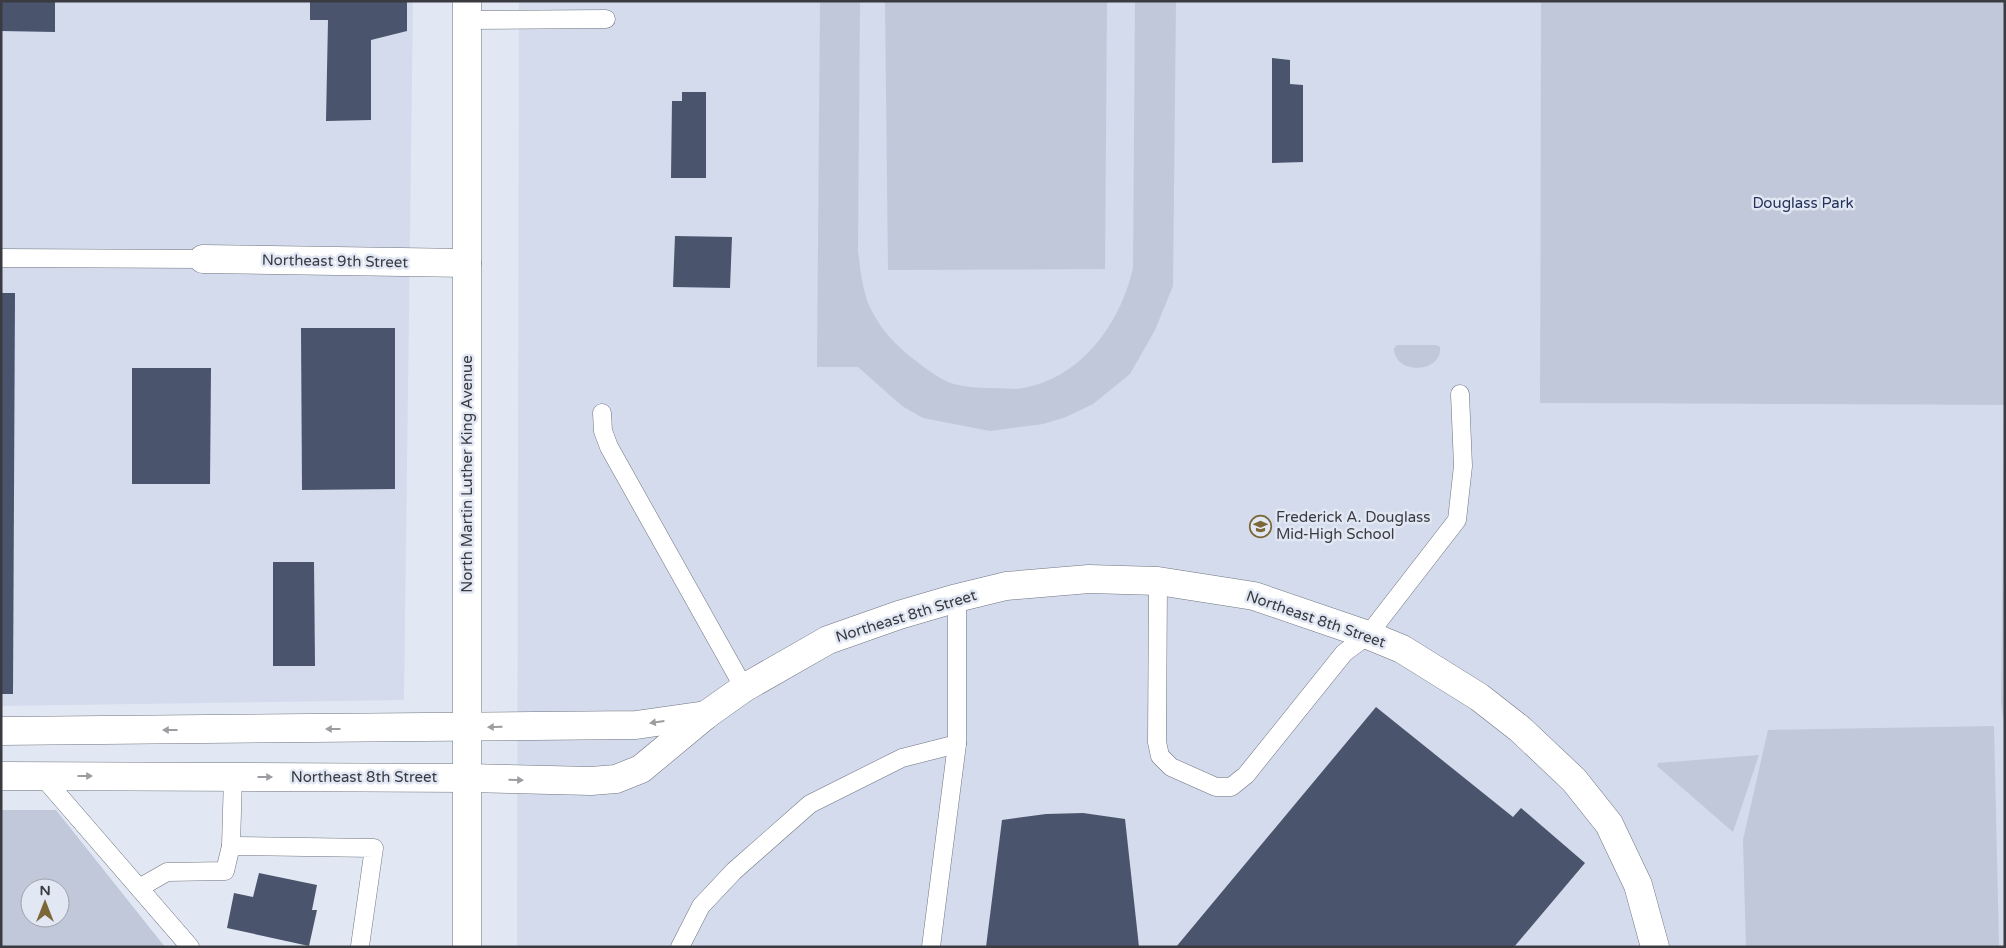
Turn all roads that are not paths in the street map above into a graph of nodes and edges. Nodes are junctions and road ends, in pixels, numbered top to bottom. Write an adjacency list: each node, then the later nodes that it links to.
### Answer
1 (467, 11): 2 (lane); 5 (street, North Martin Luther King Avenue)
2 (606, 19)
3 (1, 258): 4 (lane)
4 (204, 259): 5 (street, Northeast 9th Street)
5 (467, 263): 13 (street, North Martin Luther King Avenue)
6 (1460, 394): 10 (lane)
7 (602, 413): 11 (lane)
8 (1158, 580): 9 (street, Northeast 8th Street); 10 (street, Northeast 8th Street); 10 (lane)
9 (957, 598): 11 (street, Northeast 8th Street); 15 (lane)
10 (1368, 635): 27 (street, Northeast 8th Street)
11 (744, 688): 12 (street, Northeast 8th Street)
12 (706, 715): 13 (street, Northeast 8th Street, one-way to 13); 19 (street, Northeast 8th Street, one-way to 12)
13 (466, 728): 14 (street, Northeast 8th Street, one-way to 14); 19 (street, North Martin Luther King Avenue)
14 (1, 731)
15 (957, 744): 25 (lane); 26 (lane)
16 (1, 776): 17 (street, Northeast 8th Street)
17 (42, 776): 18 (street, Northeast 8th Street, one-way to 18); 21 (lane)
18 (233, 776): 19 (street, Northeast 8th Street, one-way to 19); 20 (lane)
19 (467, 778): 24 (street, North Martin Luther King Avenue)
20 (231, 846): 21 (lane); 22 (lane)
21 (139, 888): 23 (lane)
22 (360, 946)
23 (190, 947)
24 (467, 947)
25 (680, 947)
26 (931, 947)
27 (1654, 947)

